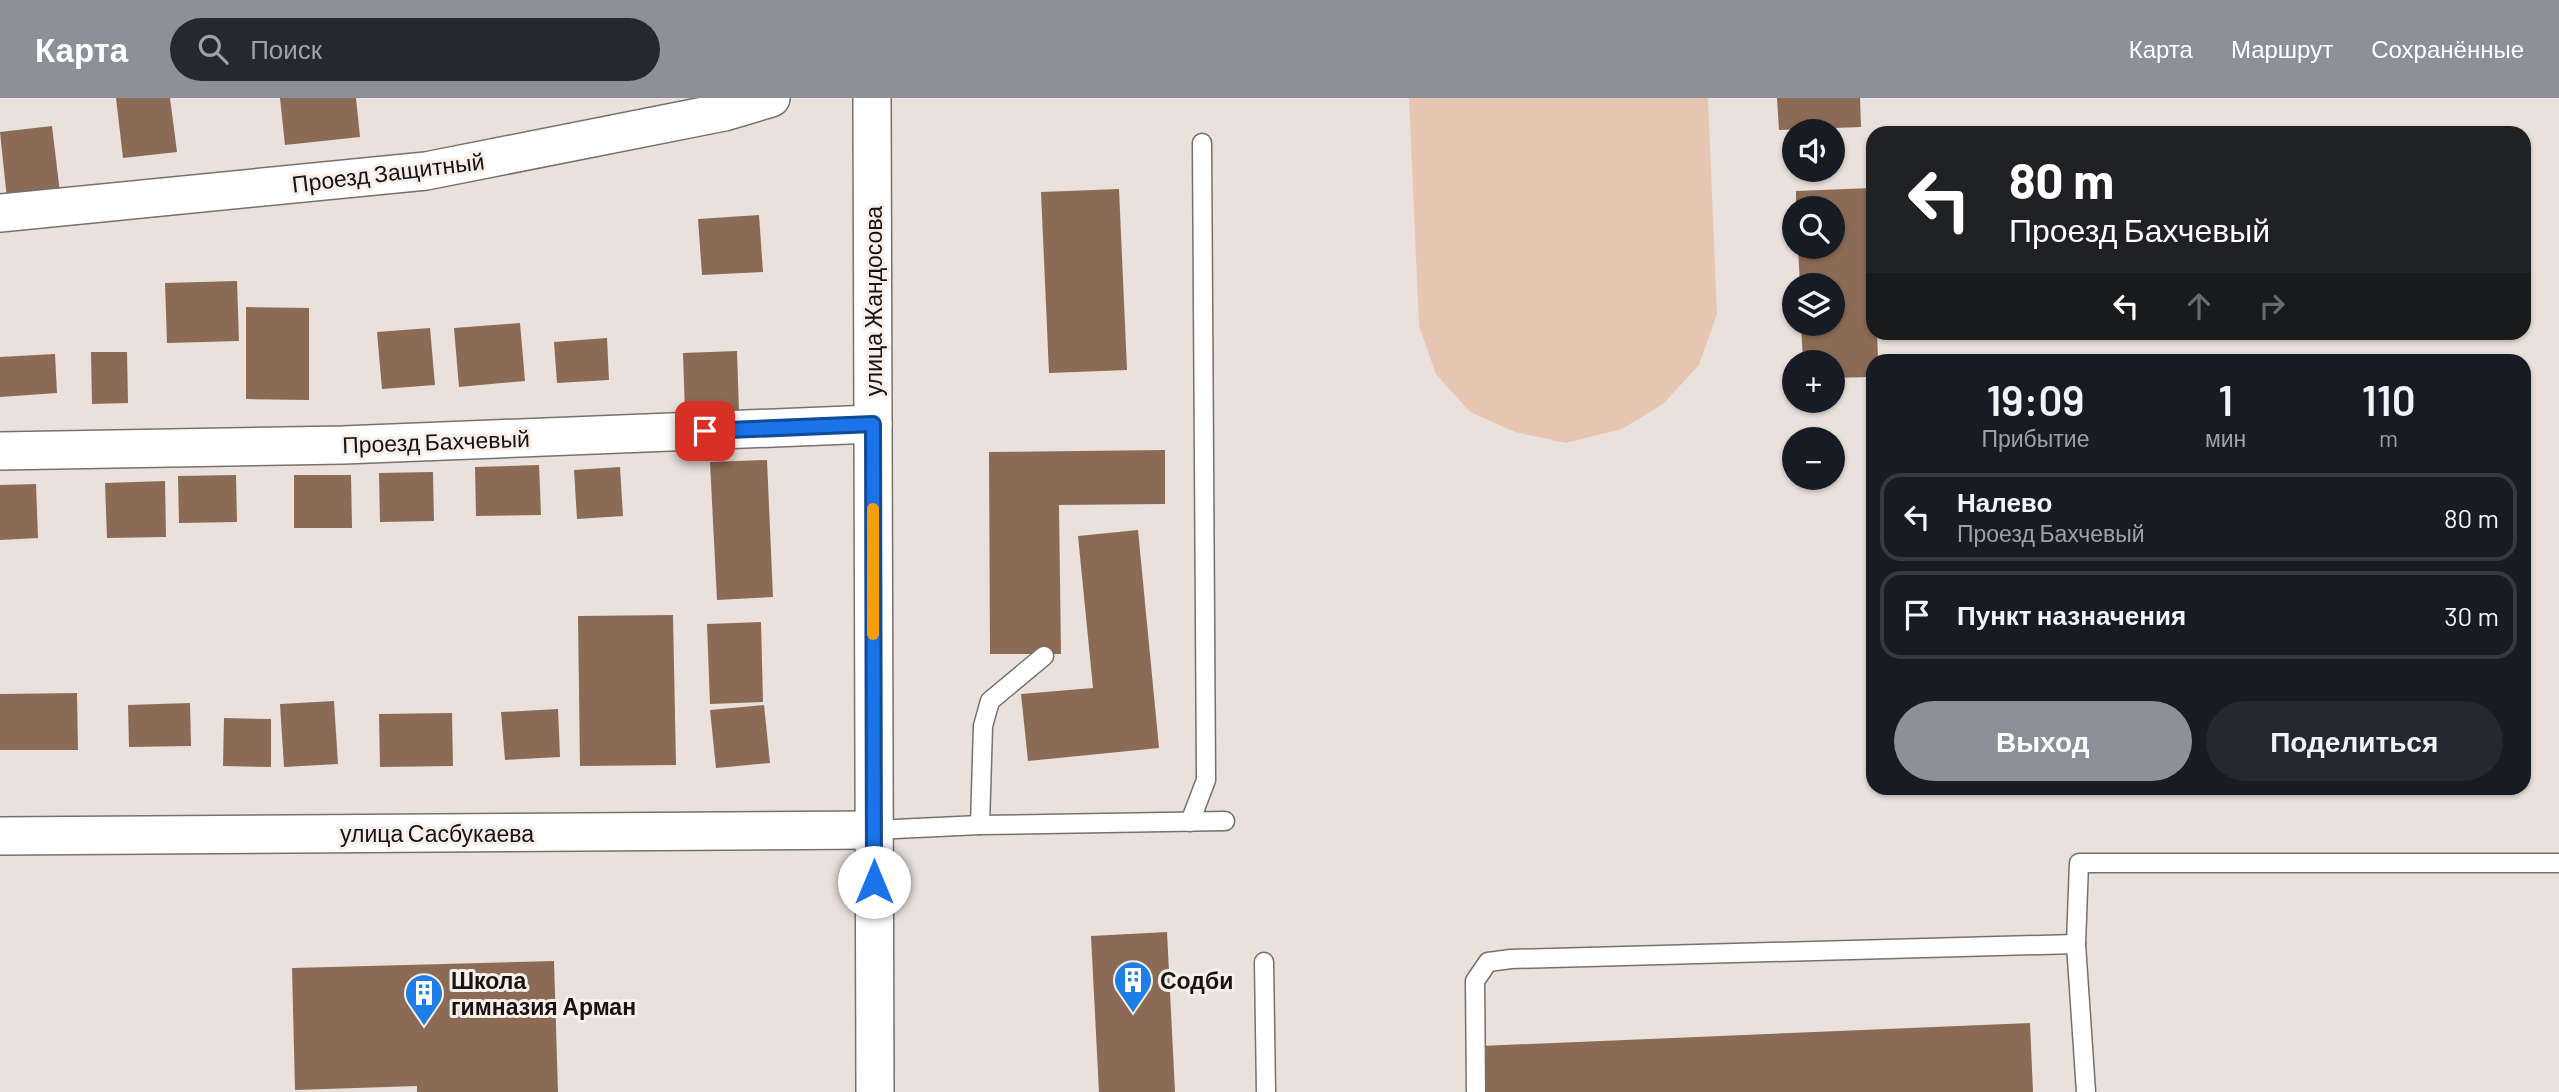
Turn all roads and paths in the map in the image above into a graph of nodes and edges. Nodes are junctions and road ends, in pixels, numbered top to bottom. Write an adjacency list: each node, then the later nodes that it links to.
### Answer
1 (771, 98): 4 (street, Проезд Защитный)
2 (872, 98): 5 (street, улица Жандосова)
3 (1202, 143): 9 (lane)
4 (0, 213)
5 (873, 424): 6 (street, Проезд Бахчевый); 11 (street, улица Жандосова)
6 (0, 451)
7 (1044, 656): 10 (lane)
8 (1225, 821): 9 (lane)
9 (1190, 822): 10 (lane)
10 (980, 825): 11 (lane)
11 (874, 830): 12 (street, улица Сасбукаева); 16 (street, улица Жандосова)
12 (0, 836)
13 (2559, 863): 14 (lane)
14 (2077, 944): 18 (lane); 19 (lane)
15 (1264, 962): 17 (lane)
16 (875, 1092)
17 (1266, 1092)
18 (1476, 1092)
19 (2086, 1092)

